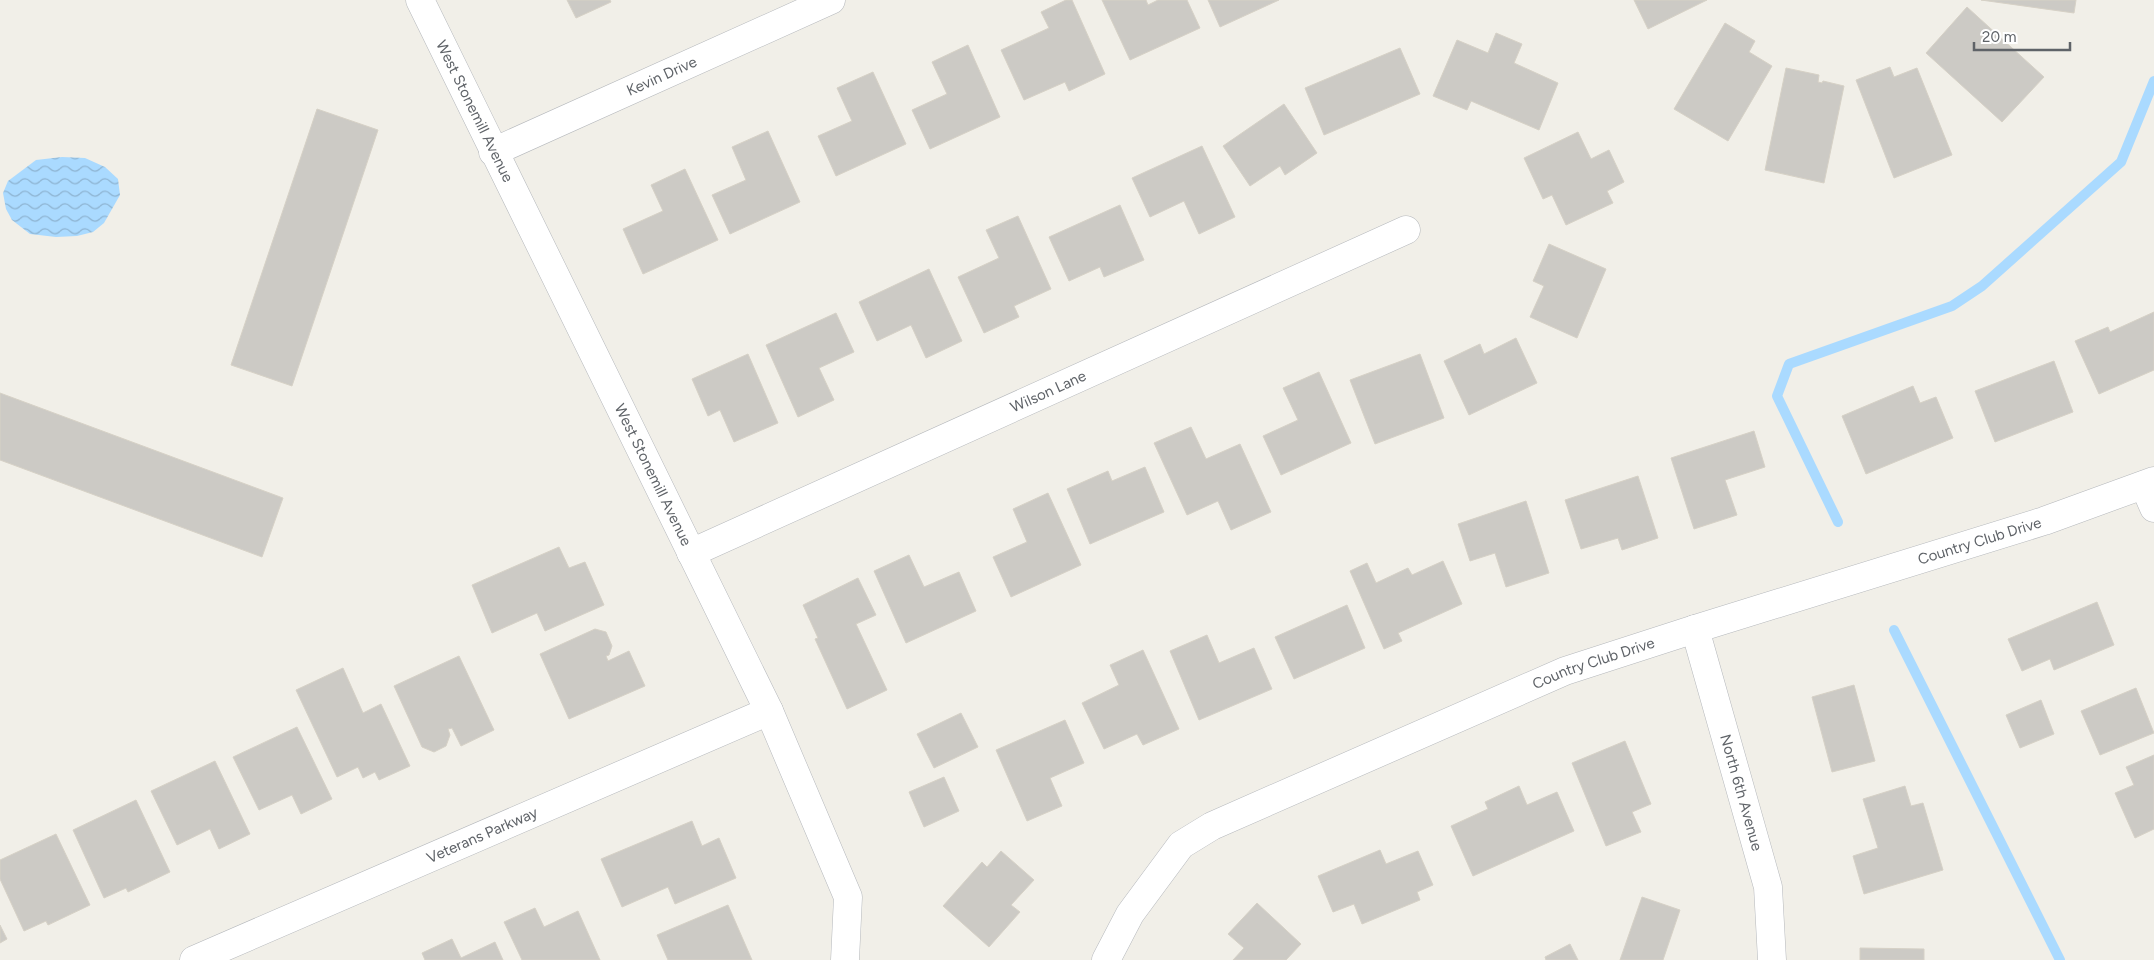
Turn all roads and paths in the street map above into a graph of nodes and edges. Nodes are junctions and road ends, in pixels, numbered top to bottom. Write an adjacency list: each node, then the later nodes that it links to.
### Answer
1 (420, 0): 3 (street, West Stonemill Avenue)
2 (831, 0): 3 (street, Kevin Drive)
3 (494, 152): 6 (street, West Stonemill Avenue)
4 (1406, 230): 6 (street, Wilson Lane)
5 (2151, 491): 7 (street, Country Club Drive)
6 (691, 553): 8 (street, West Stonemill Avenue)
7 (1695, 629): 11 (street, Country Club Drive); 12 (street, North 6th Avenue)
8 (769, 711): 9 (street, Veterans Parkway); 10 (street, West Stonemill Avenue)
9 (194, 960)
10 (845, 960)
11 (1106, 960)
12 (1772, 960)

